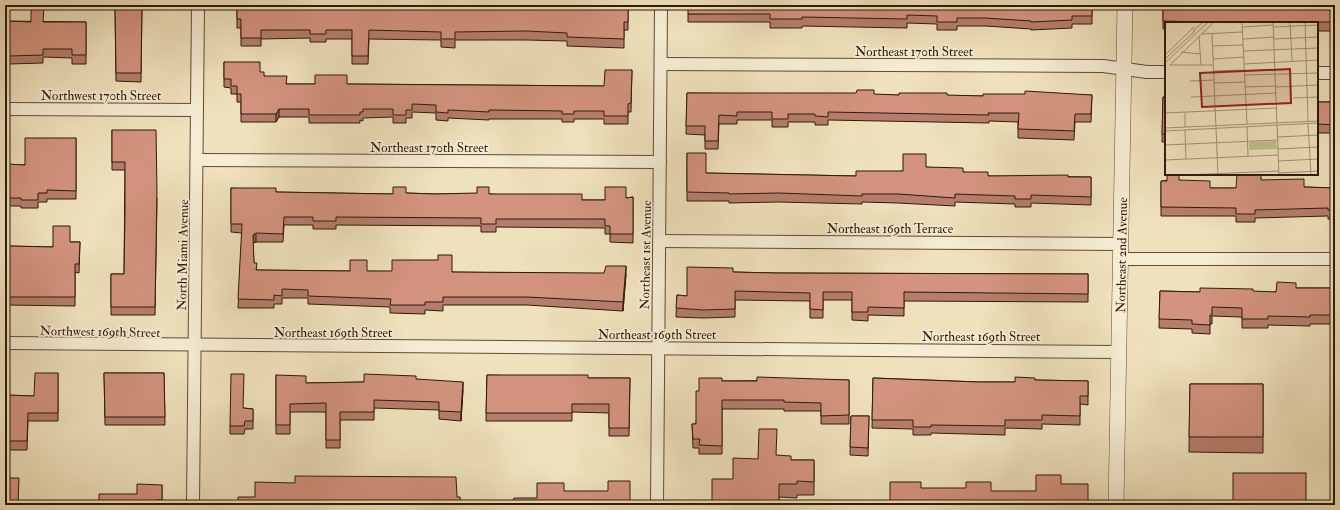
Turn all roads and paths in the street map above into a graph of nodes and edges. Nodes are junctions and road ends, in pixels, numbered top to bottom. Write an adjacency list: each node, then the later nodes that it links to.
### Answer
1 (198, 5): 10 (street, North Miami Avenue)
2 (661, 5): 4 (street, Northeast 1st Avenue)
3 (1125, 5): 5 (street, Northeast 2nd Avenue)
4 (661, 64): 5 (street, Northeast 170th Street); 12 (street, Northeast 1st Avenue)
5 (1124, 69): 6 (street, Northeast 170th Street); 14 (street, Northeast 2nd Avenue)
6 (1165, 72)
7 (1318, 73): 8 (street)
8 (1335, 73)
9 (5, 109): 10 (street, Northwest 170th Street)
10 (197, 110): 11 (street, North Miami Avenue)
11 (197, 160): 12 (street, Northeast 170th Street); 17 (street, North Miami Avenue)
12 (660, 162): 13 (street, Northeast 1st Avenue)
13 (660, 241): 14 (street, Northeast 169th Terrace); 18 (street, Northeast 1st Avenue)
14 (1121, 251): 15 (street); 19 (street, Northeast 2nd Avenue)
15 (1335, 259)
16 (5, 343): 17 (street, Northwest 169th Street)
17 (195, 346): 18 (street, Northeast 169th Street); 20 (street, North Miami Avenue)
18 (658, 348): 19 (street, Northeast 169th Street); 21 (street, Northeast 1st Avenue)
19 (1120, 352): 22 (street, Northeast 2nd Avenue)
20 (193, 505)
21 (657, 505)
22 (1116, 505)

